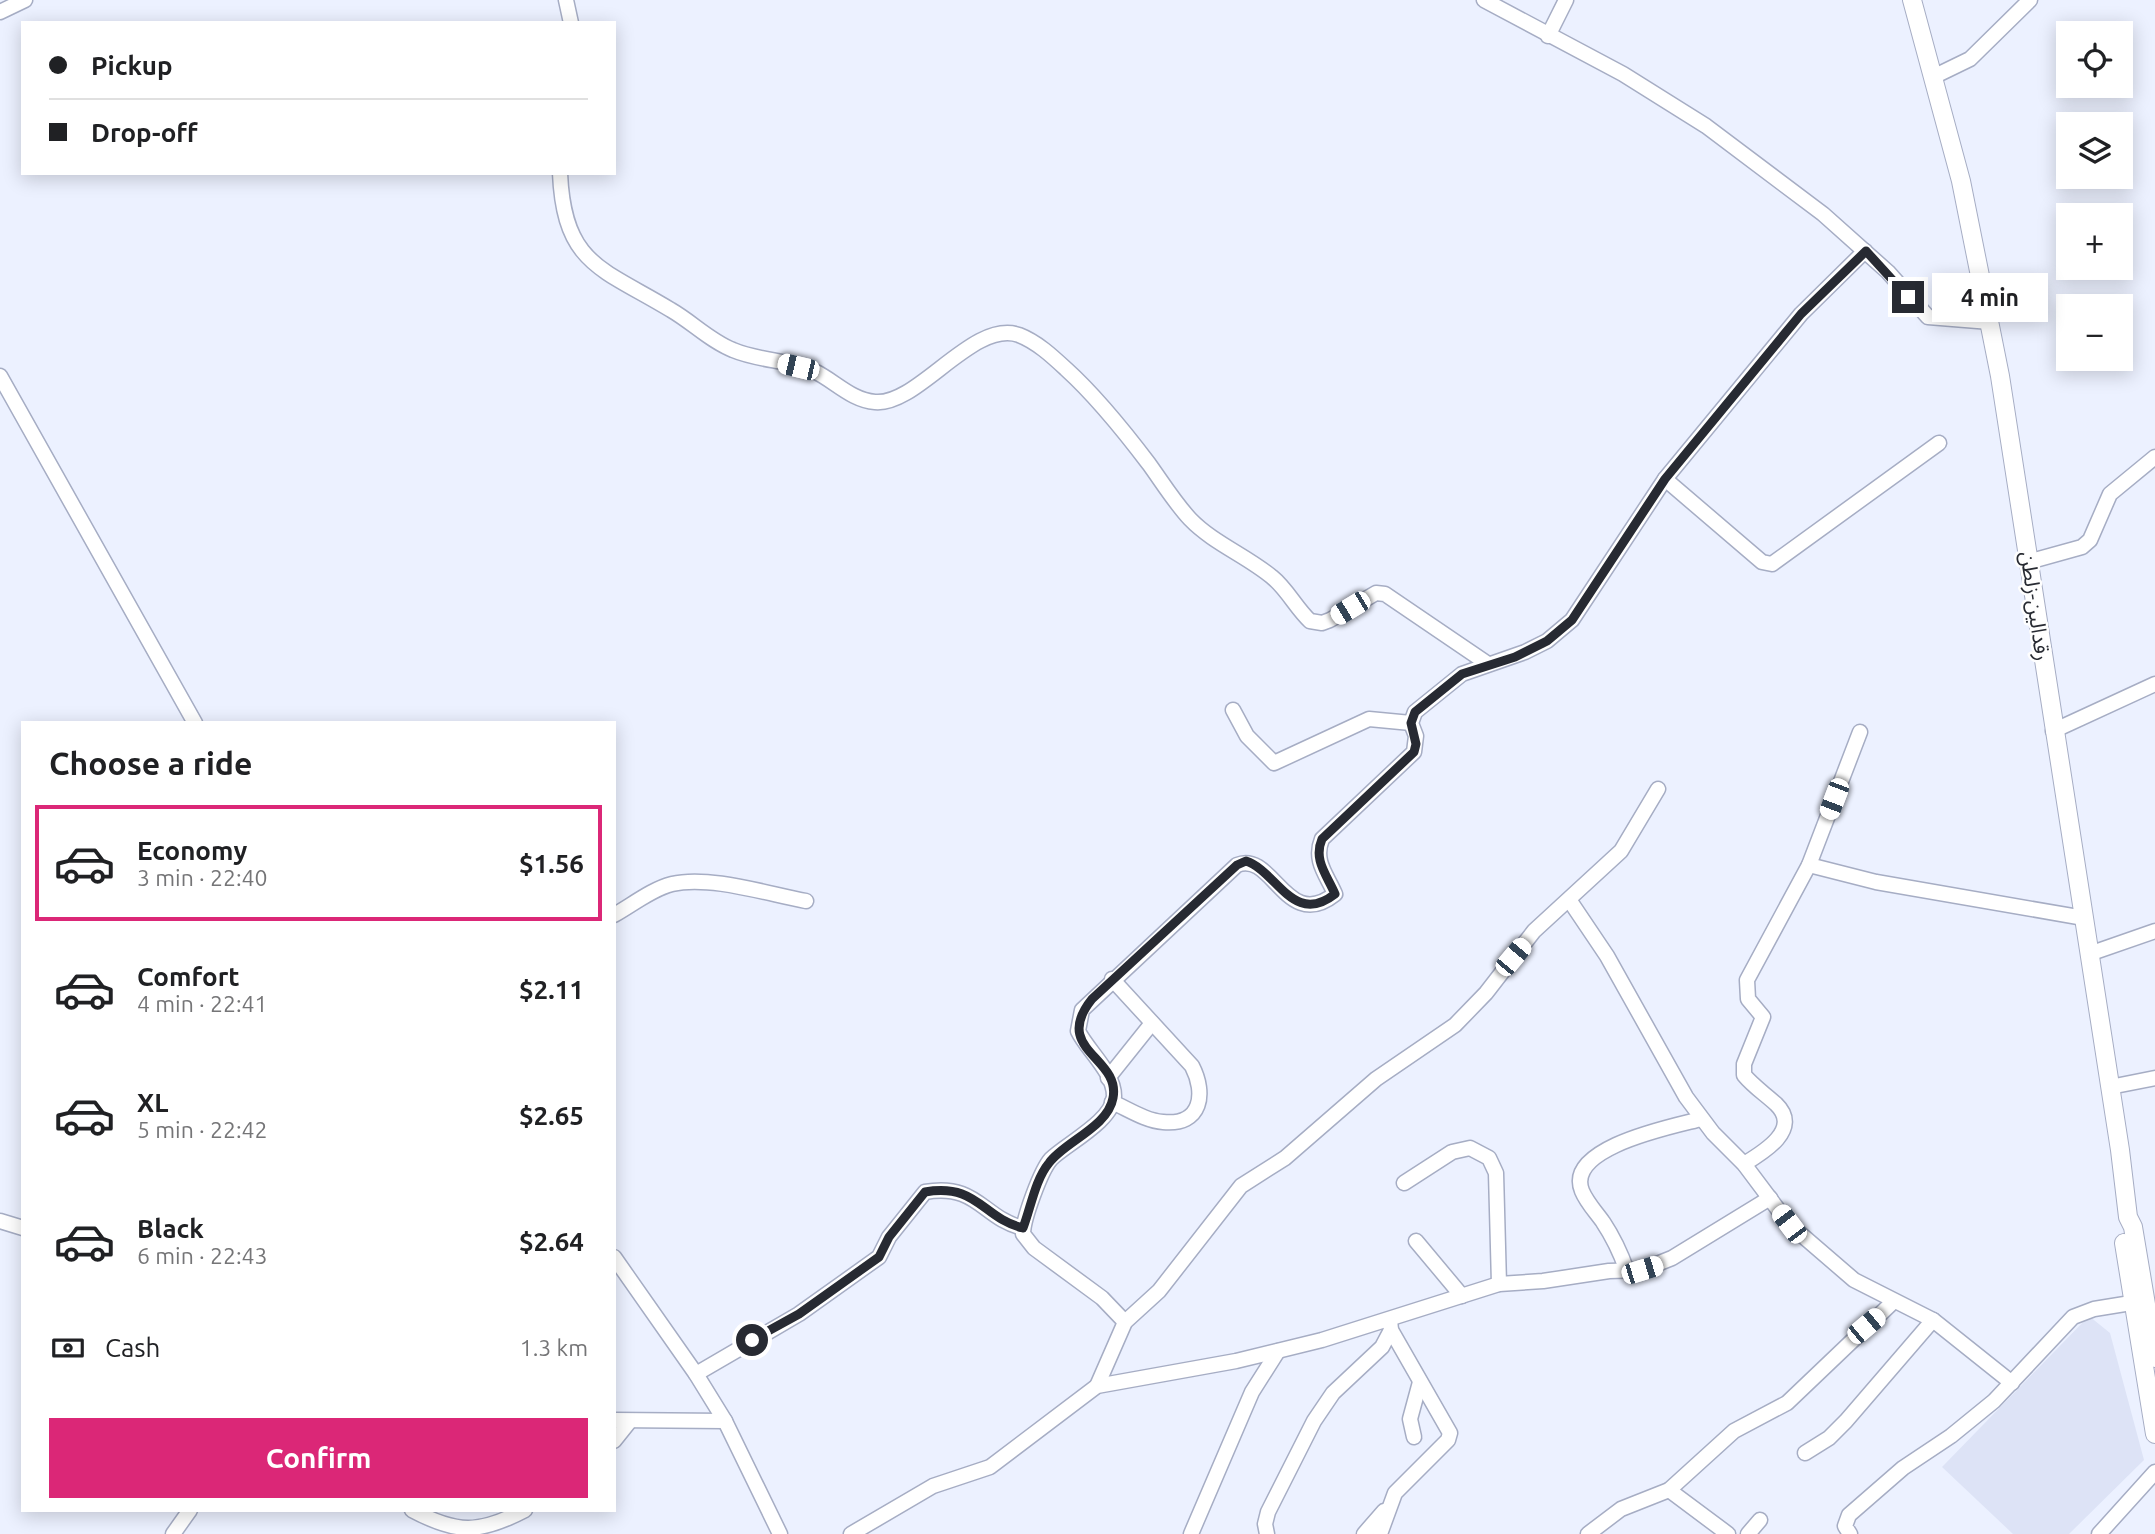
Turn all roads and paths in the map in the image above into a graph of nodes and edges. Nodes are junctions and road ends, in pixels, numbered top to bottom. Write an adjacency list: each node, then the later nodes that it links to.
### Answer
1 (25, 0): 7 (street)
2 (566, 0): 8 (street)
3 (1484, 0): 9 (street)
4 (1566, 0): 9 (street)
5 (1912, 0): 10 (main road, رقدالين-زلطن)
6 (2030, 0): 10 (street)
7 (0, 12)
8 (571, 21)
9 (1548, 36): 12 (street)
10 (1935, 76): 13 (main road, رقدالين-زلطن)
11 (560, 175): 19 (street)
12 (1866, 251): 13 (street); 17 (street)
13 (1990, 322): 18 (main road, رقدالين-زلطن)
14 (0, 376): 22 (street)
15 (1939, 443): 17 (street)
16 (2155, 457): 18 (street)
17 (1665, 479): 19 (street)
18 (2028, 562): 24 (main road, رقدالين-زلطن)
19 (1488, 664): 23 (street)
20 (2155, 684): 24 (street)
21 (1233, 710): 23 (street)
22 (194, 721)
23 (1411, 723): 34 (street)
24 (2053, 731): 31 (main road, رقدالين-زلطن)
25 (1860, 732): 27 (street)
26 (1658, 789): 29 (street)
27 (1809, 865): 31 (street); 41 (street)
28 (806, 901): 30 (street)
29 (1570, 901): 40 (street); 55 (street)
30 (616, 914)
31 (2084, 918): 33 (main road, رقدالين-زلطن)
32 (2155, 932): 33 (street)
33 (2089, 954): 38 (main road, رقدالين-زلطن)
34 (1112, 979): 35 (street); 36 (street)
35 (1152, 1023): 36 (street); 39 (street)
36 (1108, 1078): 39 (street)
37 (2155, 1079): 38 (street)
38 (2110, 1087): 53 (main road, رقدالين-زلطن)
39 (1112, 1102): 46 (street)
40 (1701, 1119): 41 (street); 49 (street)
41 (1744, 1164): 43 (street)
42 (1404, 1183): 50 (street)
43 (1770, 1198): 49 (street); 52 (street)
44 (0, 1221): 45 (street)
45 (21, 1227)
46 (1023, 1228): 55 (street); 59 (street)
47 (1416, 1241): 51 (street)
48 (616, 1260): 59 (street)
49 (1627, 1271): 50 (street)
50 (1499, 1284): 51 (street)
51 (1462, 1296): 56 (street)
52 (1894, 1301): 54 (street); 71 (street)
53 (2144, 1302): 58 (main road, رقدالين-زلطن); 61 (street); 66 (main road, رقدالين-زلطن)
54 (1933, 1320): 61 (street); 69 (street)
55 (1125, 1322): 62 (street)
56 (1391, 1325): 57 (street); 60 (street); 81 (street)
57 (1278, 1351): 62 (street); 80 (street)
58 (2155, 1358)
59 (696, 1374): 65 (street)
60 (1420, 1382): 67 (street); 72 (street)
61 (2012, 1382): 87 (street)
62 (1097, 1386): 79 (street)
63 (616, 1420): 64 (street)
64 (630, 1421): 65 (street); 68 (street)
65 (724, 1421): 78 (street)
66 (2155, 1434)
67 (1414, 1437)
68 (616, 1438)
69 (1805, 1453)
70 (2155, 1472): 88 (street)
71 (1669, 1490): 84 (street); 85 (street)
72 (1386, 1510): 82 (street); 83 (street)
73 (192, 1512): 77 (street)
74 (415, 1512): 75 (street)
75 (521, 1512)
76 (1760, 1520): 86 (street)
77 (173, 1534)
78 (780, 1534)
79 (851, 1534)
80 (1191, 1534)
81 (1267, 1534)
82 (1364, 1534)
83 (1380, 1534)
84 (1588, 1534)
85 (1728, 1534)
86 (1748, 1534)
87 (1850, 1534)
88 (2099, 1534)

